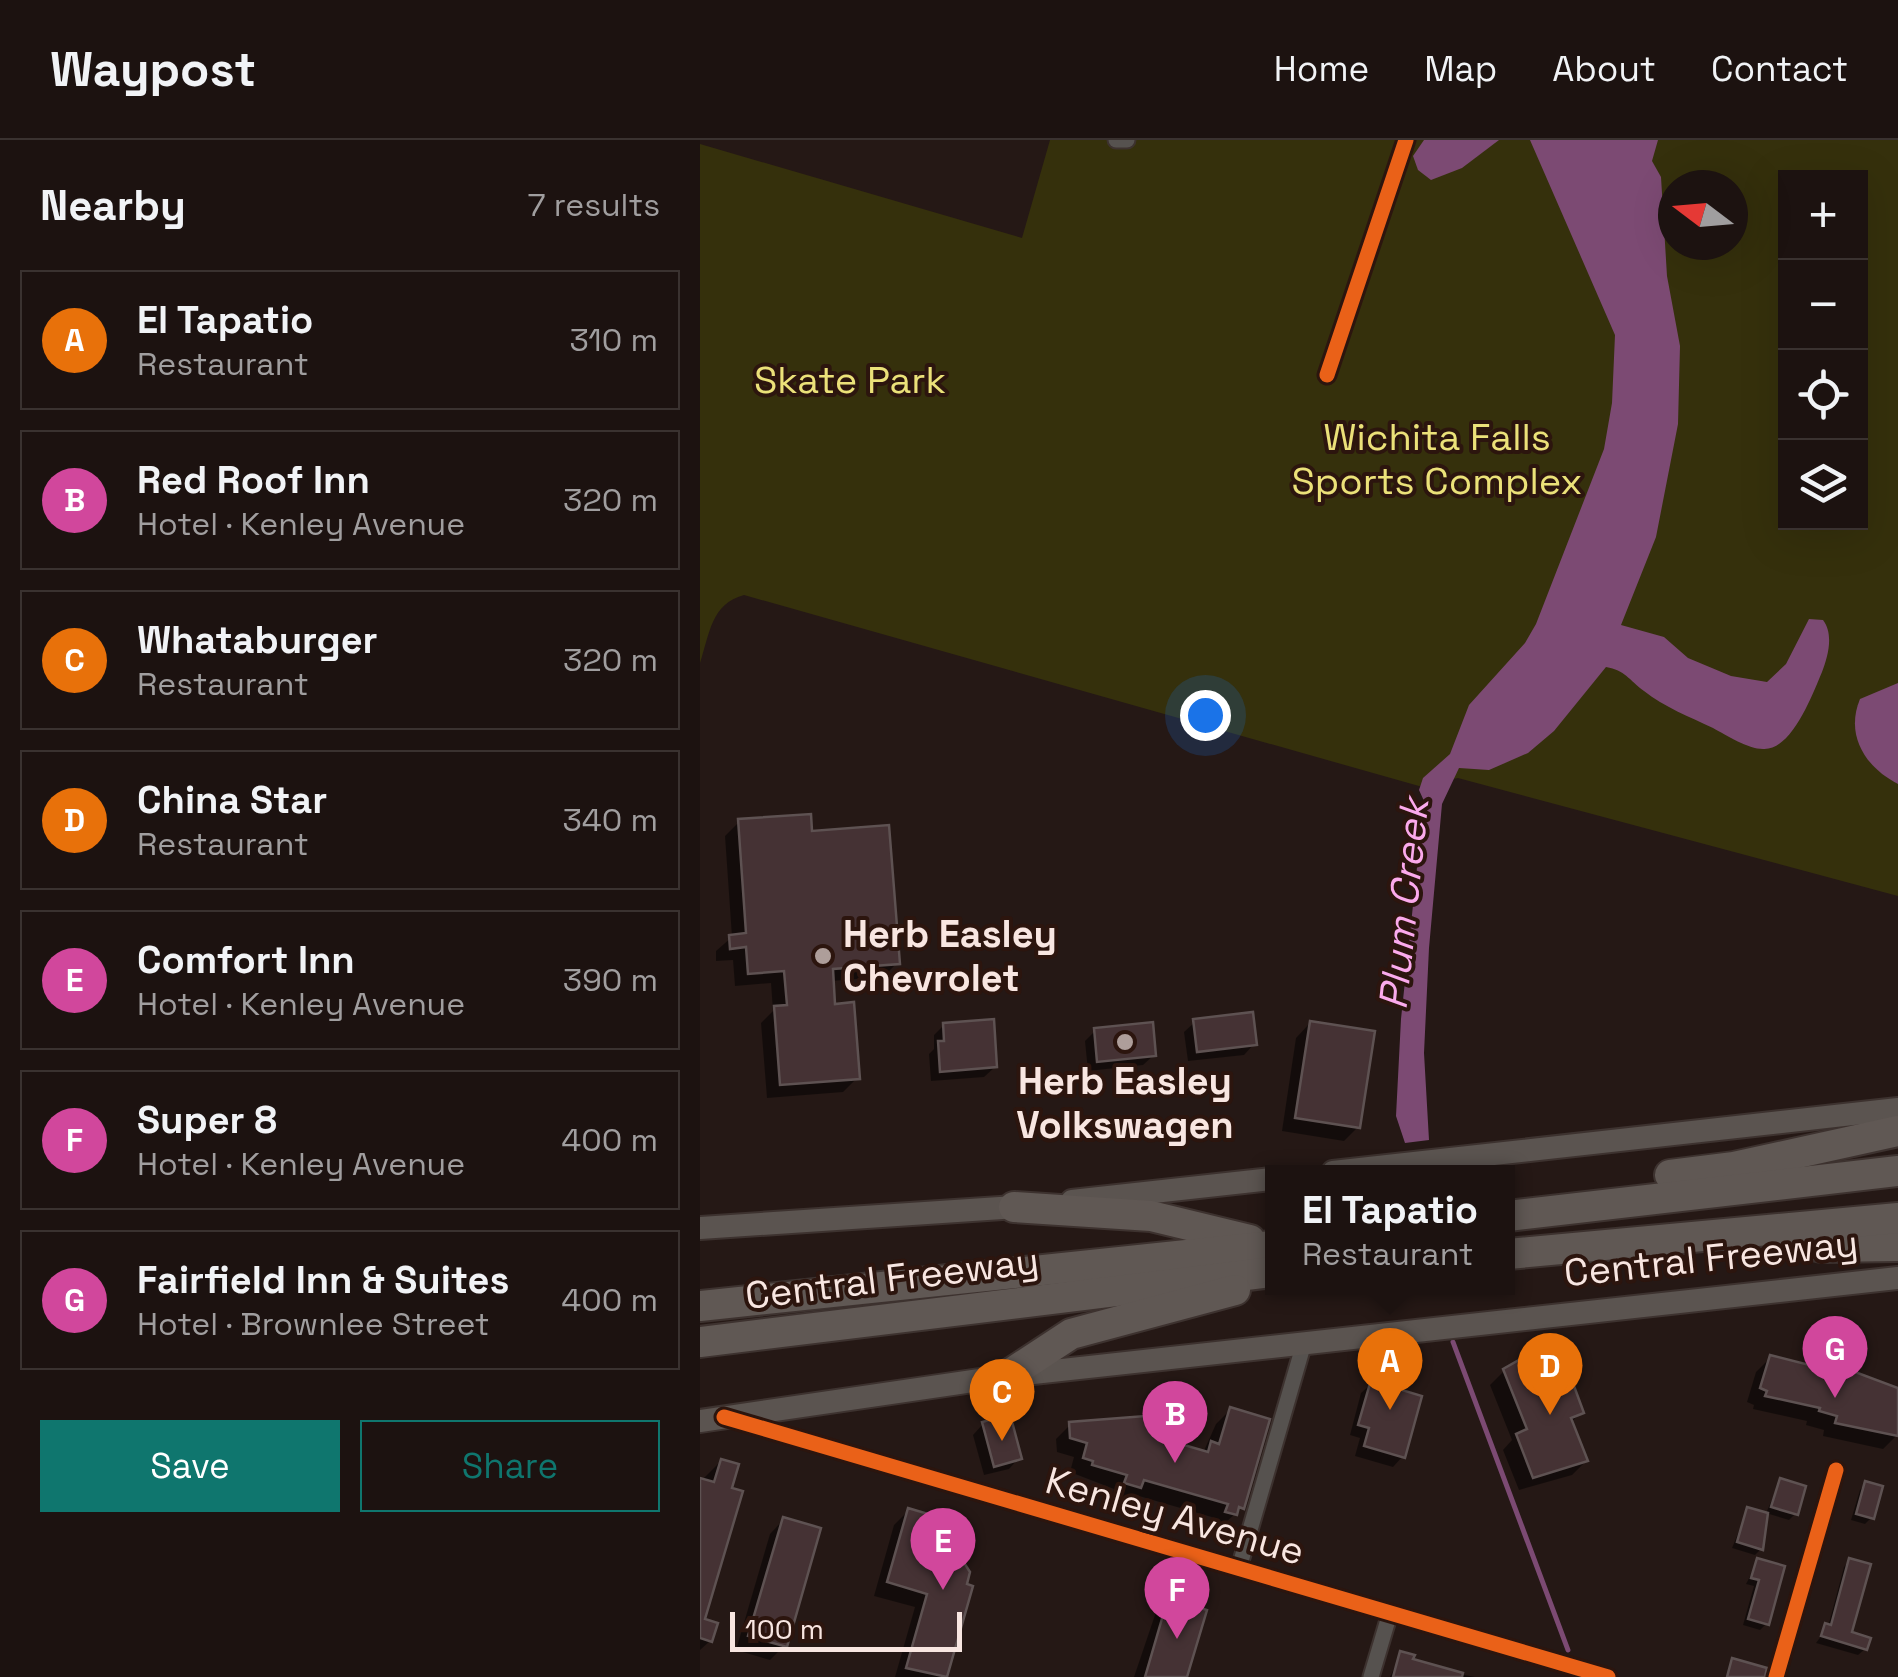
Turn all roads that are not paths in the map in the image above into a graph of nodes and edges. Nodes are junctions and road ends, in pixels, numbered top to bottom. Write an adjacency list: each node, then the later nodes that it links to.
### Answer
1 (1116, 140): 2 (street)
2 (1128, 140)
3 (1406, 140): 4 (street)
4 (1327, 376)
5 (1898, 1110): 7 (main road)
6 (1898, 1131): 10 (highway)
7 (1398, 1165)
8 (1898, 1171): 10 (highway, Central Freeway)
9 (1265, 1180): 11 (main road, Central Freeway)
10 (1588, 1204): 12 (highway, Central Freeway)
11 (1014, 1208): 14 (main road, Central Freeway); 16 (highway)
12 (1515, 1215)
13 (1898, 1218): 15 (highway, Central Freeway)
14 (700, 1228)
15 (1768, 1233): 17 (highway); 19 (highway, Central Freeway)
16 (1265, 1244)
17 (1898, 1246)
18 (1265, 1247): 23 (highway, Central Freeway)
19 (1515, 1253)
20 (1265, 1275): 24 (highway, Central Freeway)
21 (1265, 1277): 26 (highway)
22 (1898, 1278): 25 (main road, Central Freeway)
23 (700, 1306)
24 (700, 1342)
25 (1304, 1344): 26 (main road, Central Freeway); 30 (street)
26 (1006, 1376): 27 (main road, Central Freeway)
27 (724, 1417): 28 (main road, Central Freeway); 30 (street, Kenley Avenue)
28 (700, 1421)
29 (1836, 1470): 34 (street)
30 (1239, 1568): 31 (street, Kenley Avenue)
31 (1390, 1613): 32 (street); 33 (street, Kenley Avenue)
32 (1371, 1677)
33 (1608, 1677)
34 (1776, 1677)

